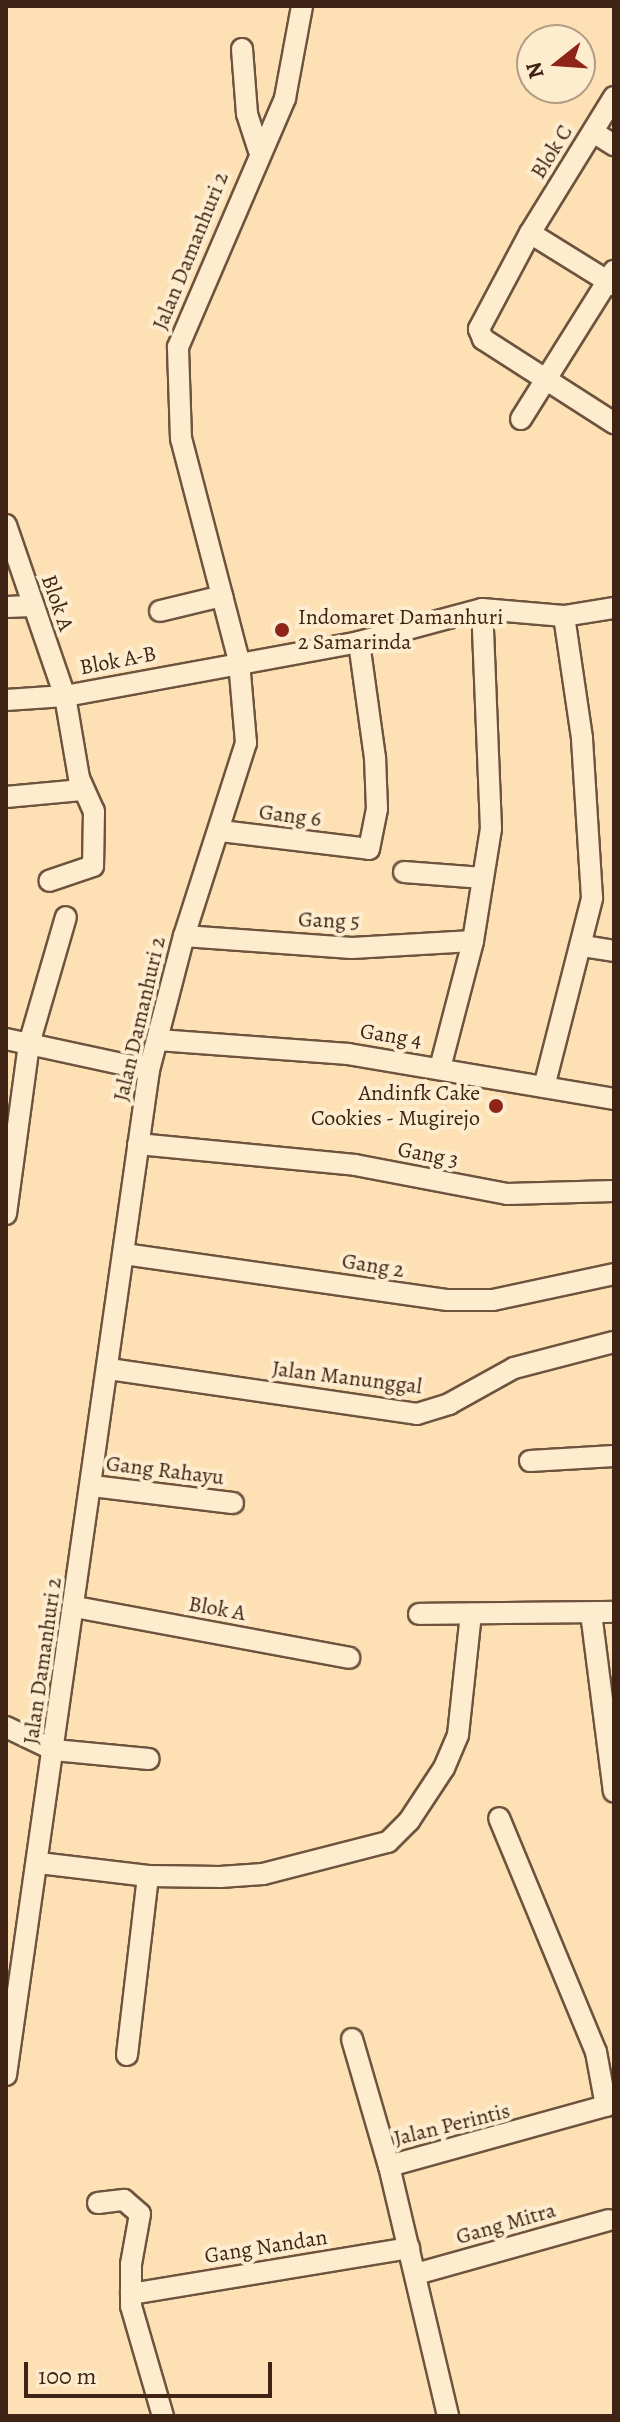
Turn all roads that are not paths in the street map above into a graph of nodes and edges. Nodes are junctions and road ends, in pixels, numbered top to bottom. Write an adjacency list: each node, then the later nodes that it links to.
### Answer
1 (302, 6): 6 (street, Jalan Damanhuri 2)
2 (242, 49): 6 (street)
3 (614, 97): 4 (street, Blok C)
4 (593, 132): 5 (street); 7 (street, Blok C)
5 (614, 145)
6 (259, 150): 13 (street, Jalan Damanhuri 2)
7 (530, 233): 8 (street); 9 (street, Blok C)
8 (612, 279): 9 (street)
9 (544, 379): 10 (street); 11 (street)
10 (521, 419)
11 (614, 423)
12 (6, 525): 14 (street, Blok A)
13 (222, 596): 18 (street); 21 (street, Jalan Damanhuri 2)
14 (32, 606): 15 (street); 22 (street, Blok A)
15 (6, 607)
16 (614, 608): 19 (street, Blok A-B)
17 (482, 609): 19 (street, Blok A-B); 20 (street, Blok A-B); 28 (street)
18 (160, 611)
19 (564, 616): 33 (street)
20 (359, 642): 21 (street, Blok A-B); 26 (street, Gang 6)
21 (239, 661): 22 (street, Blok A-B); 26 (street, Jalan Damanhuri 2)
22 (65, 696): 23 (street, Blok A-B); 24 (street, Blok A)
23 (6, 700)
24 (82, 790): 25 (street); 29 (street, Blok A)
25 (6, 797)
26 (221, 831): 31 (street, Jalan Damanhuri 2)
27 (404, 872): 28 (street)
28 (483, 878): 32 (street)
29 (49, 881)
30 (66, 917): 37 (street)
31 (184, 936): 32 (street, Gang 5); 36 (street, Jalan Damanhuri 2)
32 (473, 941): 38 (street)
33 (583, 946): 34 (street); 40 (street)
34 (614, 951)
35 (6, 1039): 37 (street)
36 (158, 1040): 38 (street, Gang 4); 39 (street, Jalan Damanhuri 2)
37 (29, 1044): 39 (street); 44 (street)
38 (440, 1068): 40 (street, Gang 4)
39 (149, 1070): 42 (street, Jalan Damanhuri 2)
40 (544, 1087): 41 (street, Gang 4)
41 (614, 1099)
42 (138, 1144): 43 (street, Gang 3); 45 (street, Jalan Damanhuri 2)
43 (614, 1191)
44 (6, 1211)
45 (124, 1254): 46 (street, Gang 2); 48 (street, Jalan Damanhuri 2)
46 (614, 1274)
47 (614, 1342): 48 (street, Jalan Manunggal)
48 (109, 1369): 51 (street, Jalan Damanhuri 2)
49 (614, 1456): 50 (street)
50 (530, 1461)
51 (92, 1486): 52 (street, Gang Rahayu); 53 (street, Jalan Damanhuri 2)
52 (233, 1503)
53 (75, 1607): 58 (street, Blok A); 60 (street, Jalan Damanhuri 2)
54 (614, 1612): 55 (street)
55 (591, 1613): 57 (street); 62 (street)
56 (419, 1614): 57 (street)
57 (471, 1614): 65 (street)
58 (349, 1658)
59 (6, 1727): 60 (street)
60 (54, 1750): 61 (street); 64 (street, Jalan Damanhuri 2)
61 (149, 1759)
62 (614, 1792)
63 (499, 1818): 67 (street)
64 (39, 1863): 65 (street); 69 (street, Jalan Damanhuri 2)
65 (148, 1876): 68 (street)
66 (352, 2039): 70 (street)
67 (605, 2048): 70 (street, Jalan Perintis)
68 (127, 2055)
69 (6, 2075)
70 (389, 2166): 73 (street, Jalan Perintis)
71 (98, 2203): 75 (street)
72 (609, 2220): 74 (street, Gang Mitra)
73 (409, 2248): 74 (street, Jalan Perintis); 75 (street, Gang Nandan)
74 (416, 2274): 77 (street, Jalan Perintis)
75 (131, 2294): 76 (street)
76 (163, 2416)
77 (448, 2416)

